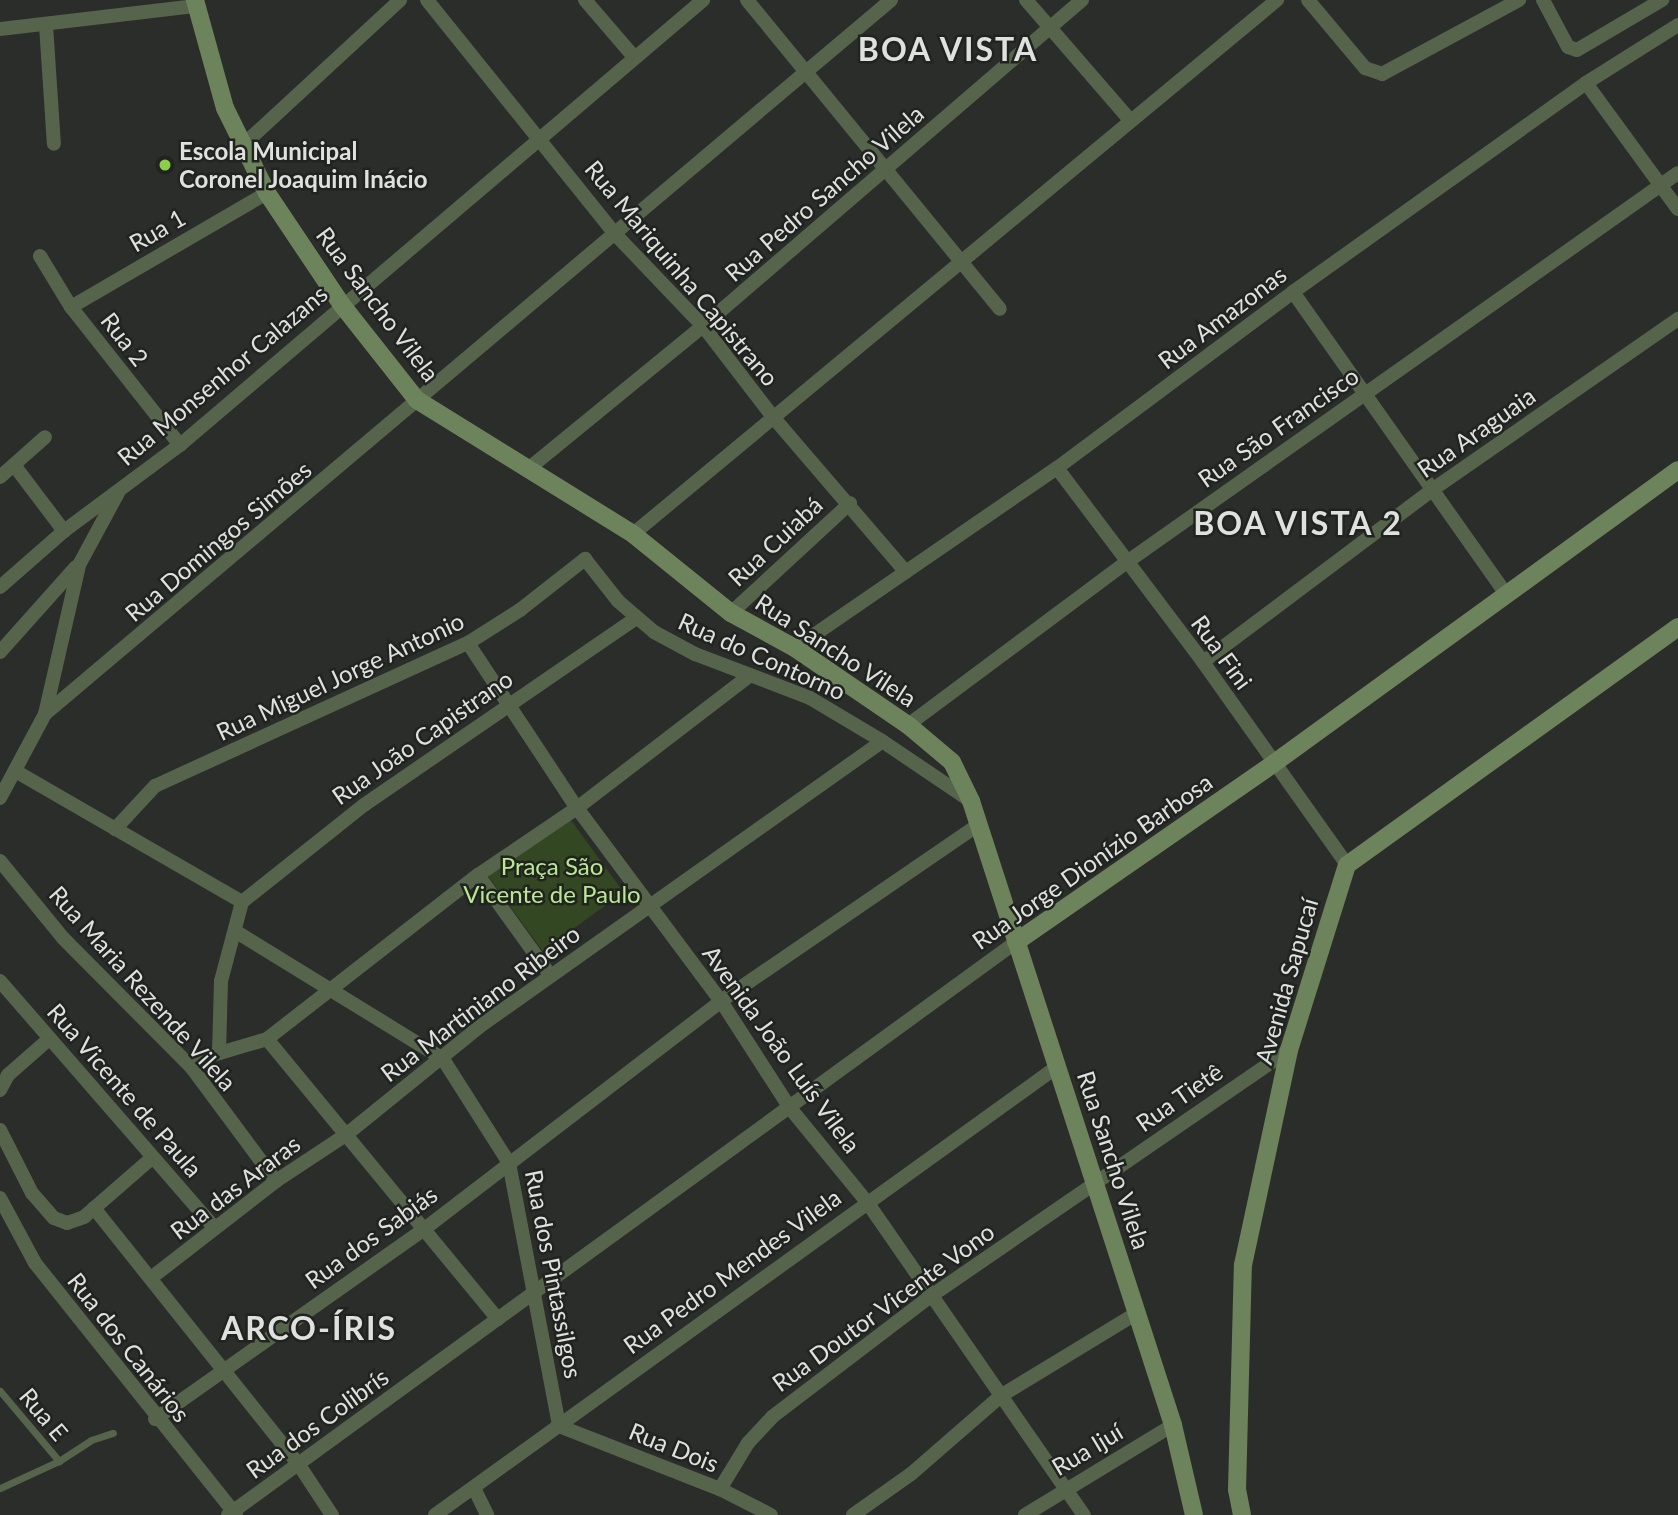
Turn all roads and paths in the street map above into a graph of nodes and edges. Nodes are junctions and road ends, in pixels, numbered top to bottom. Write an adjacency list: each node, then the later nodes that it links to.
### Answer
1 (400, 0): 25 (street)
2 (426, 0): 23 (street, Rua Mariquinha Capistrano)
3 (585, 0): 19 (street)
4 (703, 0): 19 (street, Rua Monsenhor Calazans)
5 (747, 0): 20 (street)
6 (891, 0): 20 (street, Rua Domingos Simões)
7 (1026, 0): 17 (street)
8 (1082, 0): 17 (street, Rua Pedro Sancho Vilela)
9 (1277, 0): 22 (street)
10 (1308, 0): 11 (street)
11 (1519, 0)
12 (1543, 0): 13 (street)
13 (1662, 0)
14 (196, 3): 16 (street); 25 (main road, Rua Sancho Vilela)
15 (1678, 24): 21 (street, Rua Amazonas)
16 (46, 25): 18 (street); 24 (street)
17 (1049, 27): 22 (street); 26 (street, Rua Pedro Sancho Vilela)
18 (0, 29)
19 (634, 57): 23 (street, Rua Monsenhor Calazans)
20 (805, 73): 26 (street); 31 (street, Rua Domingos Simões)
21 (1586, 83): 28 (street); 34 (street, Rua Amazonas)
22 (1129, 119): 33 (street)
23 (539, 136): 31 (street, Rua Mariquinha Capistrano); 35 (street, Rua Monsenhor Calazans)
24 (54, 145)
25 (242, 146): 29 (main road, Rua Sancho Vilela)
26 (886, 171): 33 (street); 39 (street, Rua Pedro Sancho Vilela)
27 (1678, 173): 28 (street, Rua São Francisco)
28 (1661, 186): 30 (street); 40 (street, Rua São Francisco)
29 (267, 193): 35 (main road, Rua Sancho Vilela); 36 (street, Rua 1)
30 (1678, 208)
31 (615, 234): 39 (street, Rua Mariquinha Capistrano); 41 (street, Rua Domingos Simões)
32 (40, 256): 36 (street, Rua 2)
33 (963, 261): 37 (street); 42 (street)
34 (1293, 292): 40 (street); 46 (street, Rua Amazonas)
35 (342, 305): 41 (main road, Rua Sancho Vilela); 44 (street, Rua Monsenhor Calazans)
36 (71, 307): 44 (street, Rua 2)
37 (1000, 309)
38 (1678, 319): 51 (street, Rua Araguaia)
39 (703, 326): 42 (street, Rua Mariquinha Capistrano); 47 (street, Rua Pedro Sancho Vilela)
40 (1366, 393): 51 (street); 56 (street, Rua São Francisco)
41 (417, 400): 47 (main road, Rua Sancho Vilela); 72 (street, Rua Domingos Simões)
42 (773, 417): 52 (street, Rua Mariquinha Capistrano); 54 (street)
43 (45, 437): 45 (street)
44 (180, 445): 50 (street, Rua Monsenhor Calazans)
45 (14, 465): 49 (street); 53 (street)
46 (1057, 468): 56 (street, Rua Fini); 58 (street, Rua Amazonas)
47 (527, 470): 54 (main road, Rua Sancho Vilela)
48 (1678, 470): 60 (main road, Rua Jorge Dionízio Barbosa)
49 (0, 477)
50 (122, 486): 53 (street, Rua Monsenhor Calazans); 57 (street)
51 (1432, 490): 60 (street); 69 (street, Rua Araguaia)
52 (850, 503): 58 (street, Rua Mariquinha Capistrano); 61 (street, Rua Cuiabá)
53 (64, 531): 59 (street, Rua Monsenhor Calazans)
54 (633, 534): 61 (main road, Rua Sancho Vilela)
55 (585, 559): 62 (street, Rua do Contorno); 65 (street, Rua Miguel Jorge Antonio)
56 (1127, 562): 69 (street, Rua Fini); 73 (street, Rua São Francisco)
57 (79, 565): 68 (street); 72 (street)
58 (906, 572): 66 (street, Rua Amazonas)
59 (0, 587)
60 (1506, 594): 75 (main road, Rua Jorge Dionízio Barbosa)
61 (731, 612): 66 (main road, Rua Sancho Vilela)
62 (635, 619): 70 (street, Rua do Contorno); 71 (street, Rua João Capistrano)
63 (1678, 627): 67 (main road)
64 (1678, 638): 67 (street)
65 (468, 643): 71 (street, Avenida João Luís Vilela); 81 (street, Rua Miguel Jorge Antonio)
66 (795, 648): 73 (main road, Rua Sancho Vilela)
67 (1644, 651): 83 (main road)
68 (0, 652)
69 (1203, 662): 75 (street, Rua Fini)
70 (748, 677): 74 (street, Rua do Contorno); 79 (street)
71 (508, 703): 79 (street, Avenida João Luís Vilela); 85 (street, Rua João Capistrano)
72 (45, 714): 76 (street)
73 (908, 725): 78 (main road, Rua Sancho Vilela)
74 (883, 741): 78 (street, Rua do Contorno); 86 (street, Rua Martiniano Ribeiro)
75 (1273, 764): 83 (street, Rua Fini); 88 (main road, Rua Jorge Dionízio Barbosa)
76 (17, 772): 77 (street); 81 (street)
77 (0, 798)
78 (971, 801): 80 (main road, Rua Sancho Vilela)
79 (577, 808): 84 (street); 86 (street, Avenida João Luís Vilela)
80 (978, 825): 88 (main road, Rua Sancho Vilela); 92 (street, Rua dos Sabiás)
81 (115, 829): 85 (street)
82 (0, 861): 99 (street, Rua Maria Rezende Vilela)
83 (1347, 865): 95 (main road, Avenida Sapucaí)
84 (478, 875): 89 (street); 91 (street)
85 (242, 902): 87 (street)
86 (650, 906): 89 (street, Rua Martiniano Ribeiro); 92 (street, Avenida João Luís Vilela)
87 (235, 931): 91 (street, Rua dos Pintassilgos); 96 (street)
88 (1016, 942): 98 (main road, Rua Sancho Vilela); 101 (street, Rua Jorge Dionízio Barbosa)
89 (550, 975): 97 (street, Rua Martiniano Ribeiro)
90 (0, 981): 93 (street, Rua Vicente de Paula)
91 (336, 989): 94 (street); 97 (street, Rua dos Pintassilgos)
92 (721, 1001): 101 (street, Avenida João Luís Vilela); 105 (street, Rua dos Sabiás)
93 (50, 1039): 100 (street); 104 (street, Rua Vicente de Paula)
94 (267, 1039): 96 (street); 103 (street)
95 (1289, 1050): 107 (street, Rua Tietê); 140 (main road, Avenida Sapucaí)
96 (219, 1053): 99 (street)
97 (443, 1059): 103 (street, Rua Martiniano Ribeiro); 105 (street, Rua dos Pintassilgos)
98 (1058, 1066): 107 (main road, Rua Sancho Vilela); 109 (street, Rua Pedro Mendes Vilela)
99 (192, 1068): 106 (street, Rua Maria Rezende Vilela)
100 (0, 1090)
101 (790, 1108): 109 (street, Avenida João Luís Vilela); 114 (street, Rua Jorge Dionízio Barbosa)
102 (0, 1130): 110 (street)
103 (347, 1134): 106 (street, Rua das Araras); 112 (street)
104 (153, 1157): 110 (street); 111 (street, Rua Vicente de Paula)
105 (509, 1163): 112 (street, Rua dos Sabiás); 114 (street, Rua dos Pintassilgos)
106 (276, 1181): 111 (street, Rua das Araras)
107 (1095, 1183): 115 (street, Rua Doutor Vicente Vono); 116 (main road, Rua Sancho Vilela)
108 (0, 1198): 121 (street, Rua dos Canários)
109 (867, 1202): 115 (street, Avenida João Luís Vilela); 123 (street, Rua Pedro Mendes Vilela)
110 (94, 1209): 113 (street)
111 (215, 1228): 113 (street, Rua das Araras)
112 (423, 1230): 117 (street); 118 (street, Rua dos Sabiás)
113 (151, 1278): 118 (street)
114 (534, 1292): 117 (street, Rua dos Colibrís); 123 (street, Rua dos Pintassilgos)
115 (931, 1296): 120 (street, Avenida João Luís Vilela); 129 (street, Rua Doutor Vicente Vono)
116 (1137, 1313): 120 (street); 122 (main road, Rua Sancho Vilela)
117 (498, 1319): 126 (street, Rua dos Colibrís)
118 (225, 1371): 121 (street, Rua dos Sabiás); 126 (street)
119 (0, 1391): 125 (lane, Rua E)
120 (1002, 1395): 127 (street, Avenida João Luís Vilela); 136 (street)
121 (155, 1419): 131 (street, Rua dos Canários)
122 (1174, 1425): 127 (street, Rua Ijuí); 139 (main road, Rua Sancho Vilela)
123 (559, 1426): 129 (street, Rua Dois); 130 (street, Rua Pedro Mendes Vilela)
124 (113, 1433): 125 (lane)
125 (59, 1461): 128 (lane)
126 (299, 1465): 131 (street, Rua dos Colibrís); 132 (street)
127 (1065, 1487): 137 (street, Rua Ijuí); 138 (street, Avenida João Luís Vilela)
128 (0, 1488)
129 (720, 1489): 135 (street, Rua Dois)
130 (475, 1490): 133 (street, Rua Pedro Mendes Vilela); 134 (street)
131 (232, 1514)
132 (332, 1515)
133 (435, 1515)
134 (487, 1515)
135 (771, 1515)
136 (853, 1515)
137 (1025, 1515)
138 (1084, 1515)
139 (1194, 1515)
140 (1242, 1515)

